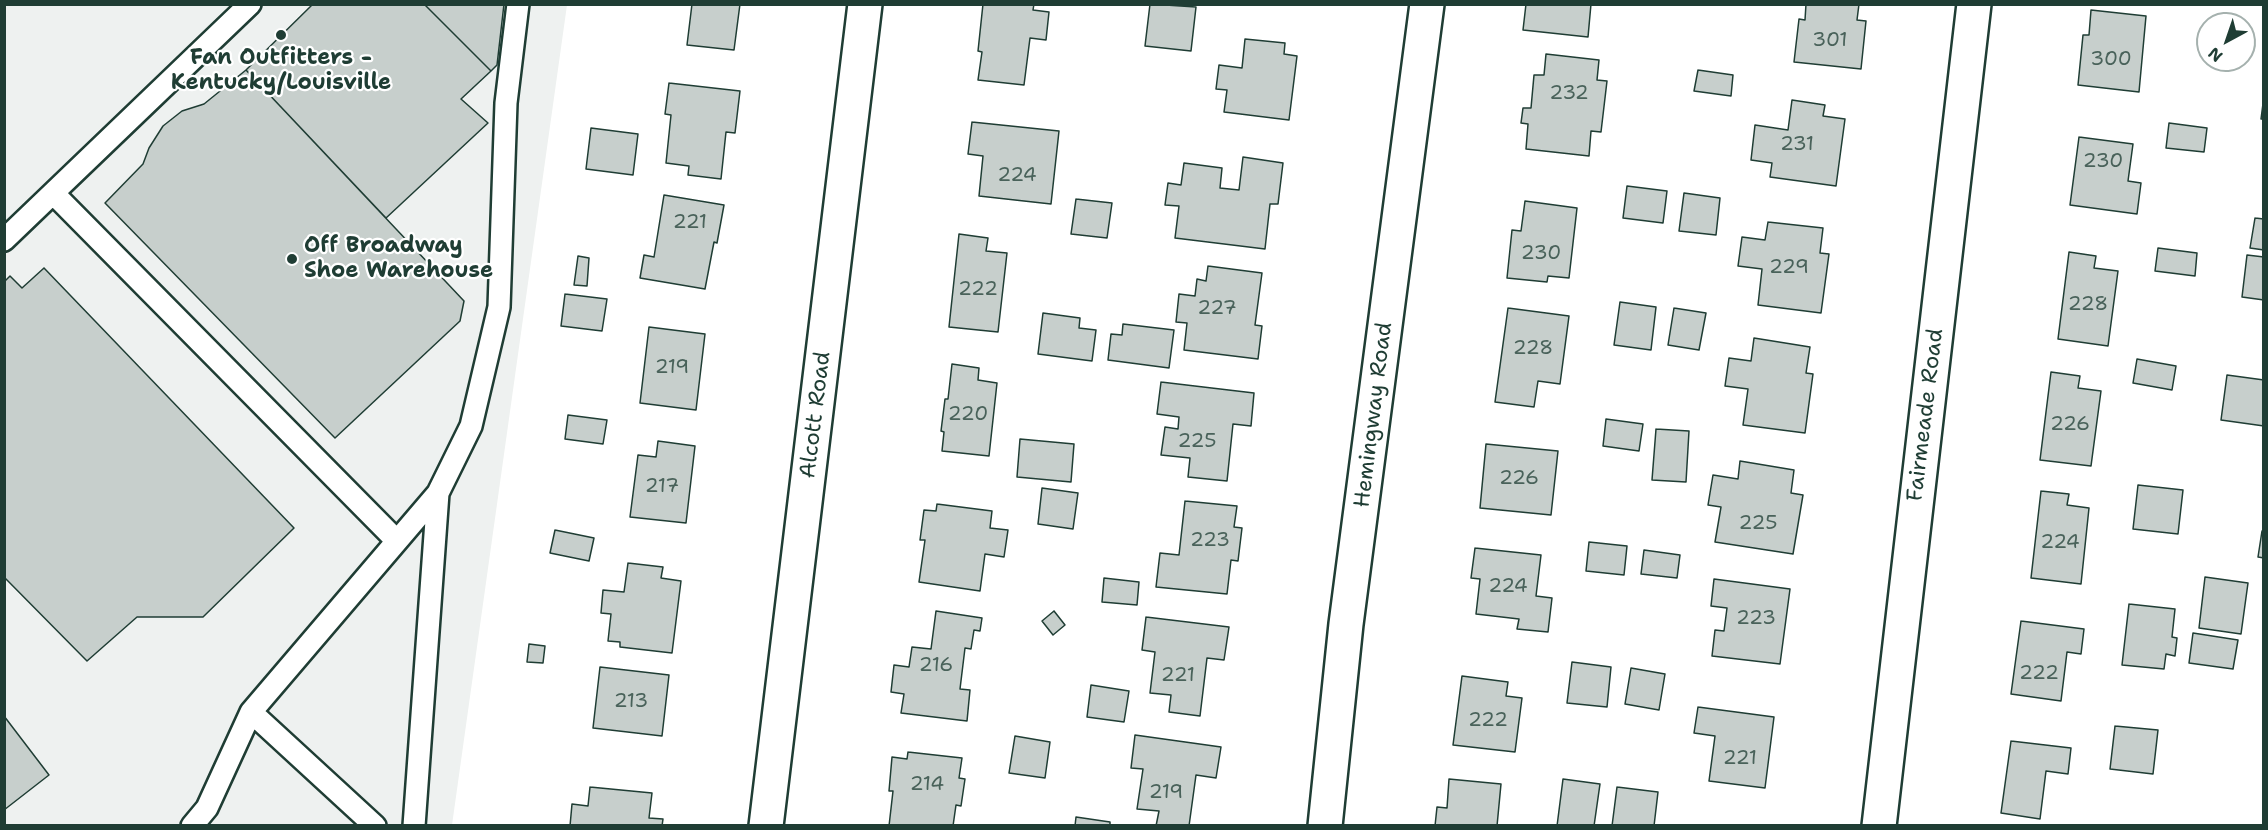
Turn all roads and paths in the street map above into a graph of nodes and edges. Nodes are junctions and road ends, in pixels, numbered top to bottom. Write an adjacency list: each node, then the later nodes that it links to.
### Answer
1 (250, 4): 6 (lane)
2 (518, 4): 8 (lane)
3 (865, 4): 14 (street, Alcott Road)
4 (1427, 4): 15 (street, Hemingway Road)
5 (1974, 4): 16 (street, Fairmeade Road)
6 (53, 193): 7 (lane); 9 (lane)
7 (4, 240)
8 (438, 492): 9 (lane); 13 (lane)
9 (397, 541): 10 (lane)
10 (251, 712): 11 (lane); 12 (lane)
11 (192, 825)
12 (375, 825)
13 (414, 825)
14 (766, 825)
15 (1325, 825)
16 (1879, 825)

